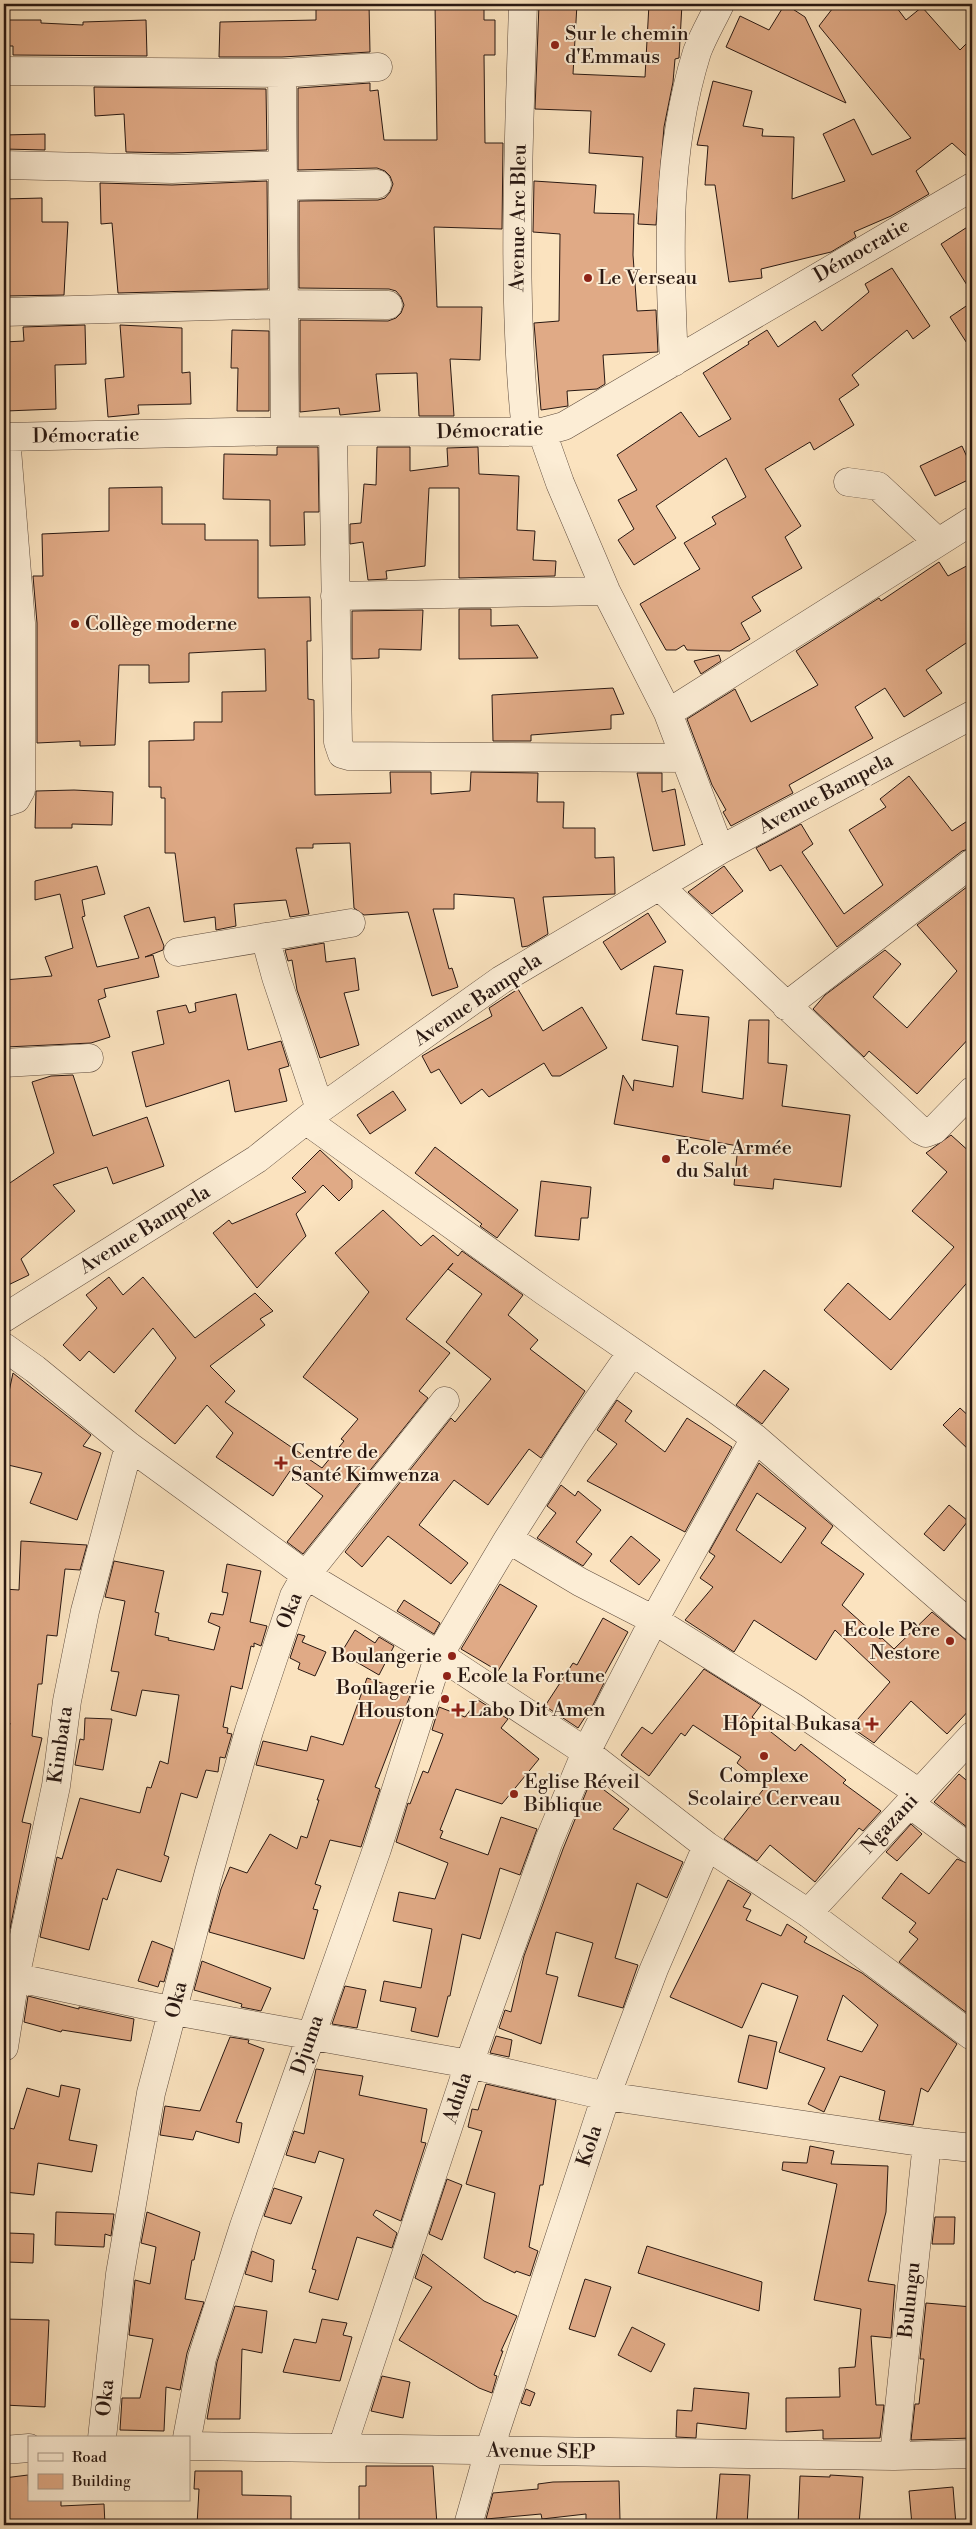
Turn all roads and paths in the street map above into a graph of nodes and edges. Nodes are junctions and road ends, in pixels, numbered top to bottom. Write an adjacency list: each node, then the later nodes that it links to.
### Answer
1 (523, 4): 16 (street, Avenue Arc Bleu)
2 (720, 4): 13 (street)
3 (378, 67): 5 (street)
4 (4, 71): 5 (street)
5 (282, 73): 7 (street)
6 (4, 165): 7 (street)
7 (283, 176): 8 (street); 10 (street)
8 (377, 184)
9 (972, 187): 13 (street, Démocratie)
10 (286, 304): 11 (street); 12 (street); 14 (street)
11 (388, 305)
12 (4, 312)
13 (674, 362): 16 (street, Démocratie)
14 (285, 431): 15 (street, Démocratie); 17 (street, Démocratie)
15 (333, 432): 16 (street, Démocratie); 22 (street)
16 (534, 432): 21 (street, Avenue Arc Bleu)
17 (5, 437): 26 (street)
18 (848, 482): 20 (street)
19 (972, 520): 20 (street)
20 (938, 542): 23 (street)
21 (606, 590): 22 (street); 23 (street, Avenue Arc Bleu)
22 (335, 596): 25 (street)
23 (668, 712): 25 (street, Avenue Arc Bleu)
24 (972, 715): 27 (street, Avenue Bampela)
25 (684, 758): 27 (street, Avenue Arc Bleu)
26 (4, 803)
27 (720, 850): 29 (street, Avenue Bampela)
28 (972, 863): 33 (street)
29 (659, 886): 33 (street); 37 (street, Avenue Bampela)
30 (351, 923): 31 (street)
31 (265, 937): 32 (street); 37 (street)
32 (178, 952)
33 (786, 1006): 36 (street)
34 (89, 1058): 35 (street)
35 (4, 1063)
36 (972, 1091)
37 (314, 1115): 38 (street, Avenue Bampela); 40 (street)
38 (4, 1318)
39 (4, 1347): 43 (street)
40 (632, 1352): 42 (street); 44 (street, Djuma)
41 (445, 1401): 45 (street, Oka)
42 (755, 1438): 46 (street, Adula); 47 (street)
43 (129, 1446): 45 (street); 55 (street, Kimbata)
44 (508, 1539): 46 (street); 48 (street, Djuma)
45 (306, 1575): 48 (street); 56 (street, Oka)
46 (654, 1620): 50 (street, Adula); 51 (street)
47 (972, 1626)
48 (439, 1655): 50 (street); 57 (street, Djuma)
49 (972, 1736): 51 (street, Ngazani)
50 (586, 1752): 52 (street); 60 (street, Adula)
51 (914, 1798): 53 (street); 54 (street, Ngazani)
52 (708, 1846): 54 (street); 61 (street, Kola)
53 (972, 1850)
54 (808, 1913): 58 (street)
55 (9, 1976): 56 (street); 59 (street, Kimbata)
56 (174, 2011): 57 (street); 64 (street, Oka)
57 (311, 2036): 60 (street); 65 (street, Djuma)
58 (972, 2036)
59 (4, 2047)
60 (469, 2064): 61 (street); 68 (street, Adula)
61 (606, 2096): 62 (street); 70 (street, Kola)
62 (927, 2143): 63 (street); 72 (street, Bulungu)
63 (972, 2148)
64 (102, 2436)
65 (187, 2436)
66 (190, 2446): 68 (street, Avenue SEP)
67 (28, 2448): 69 (street)
68 (342, 2448): 70 (street, Avenue SEP)
69 (4, 2450)
70 (489, 2451): 72 (street, Avenue SEP); 73 (street, Kola)
71 (972, 2454): 72 (street, Avenue SEP)
72 (894, 2456)
73 (468, 2525)

